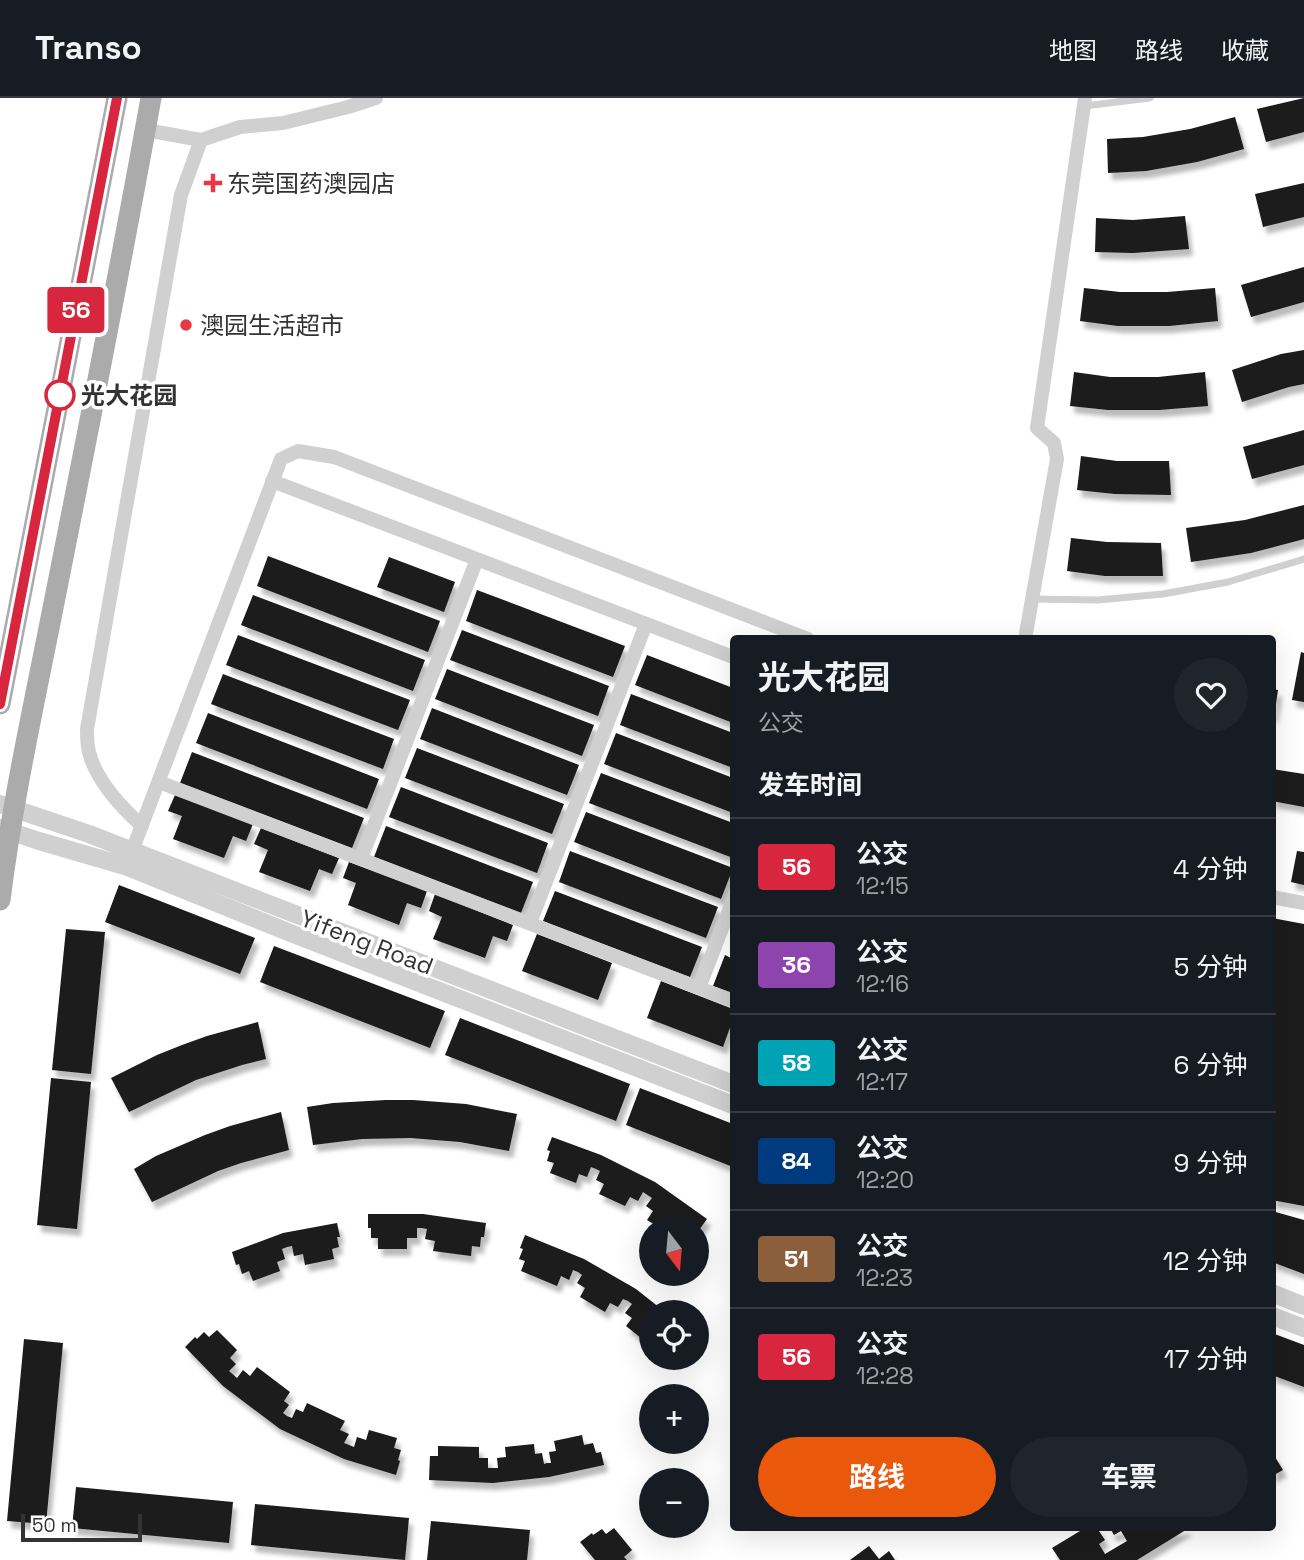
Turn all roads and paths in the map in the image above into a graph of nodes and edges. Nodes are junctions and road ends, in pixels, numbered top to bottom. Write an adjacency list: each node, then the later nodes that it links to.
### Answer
1 (117, 98): 16 (main road)
2 (151, 98): 6 (main road)
3 (376, 98): 7 (street)
4 (1150, 98): 5 (lane)
5 (1084, 102): 11 (street)
6 (146, 130): 7 (street); 18 (main road)
7 (201, 140): 19 (street)
8 (272, 481): 9 (street); 13 (street); 17 (street)
9 (477, 559): 12 (street); 22 (street)
10 (1304, 559): 11 (lane)
11 (1032, 599): 14 (street)
12 (646, 624): 15 (street); 27 (street)
13 (798, 635)
14 (1026, 635)
15 (730, 656)
16 (0, 704)
17 (159, 782): 19 (street); 22 (street)
18 (7, 806): 20 (main road); 21 (street, Yifeng Road)
19 (142, 826): 21 (street)
20 (5, 830): 21 (street, Yifeng Road); 24 (main road)
21 (129, 858): 30 (street, Yifeng Road); 31 (street, Yifeng Road)
22 (361, 859): 27 (street)
23 (1276, 898): 25 (street)
24 (0, 900)
25 (1304, 903)
26 (730, 908): 28 (street)
27 (530, 923): 28 (street)
28 (699, 988): 29 (street)
29 (730, 1000)
30 (730, 1083)
31 (730, 1104)
32 (1276, 1295): 33 (street)
33 (1304, 1306)
34 (1276, 1318): 35 (street)
35 (1304, 1328)

